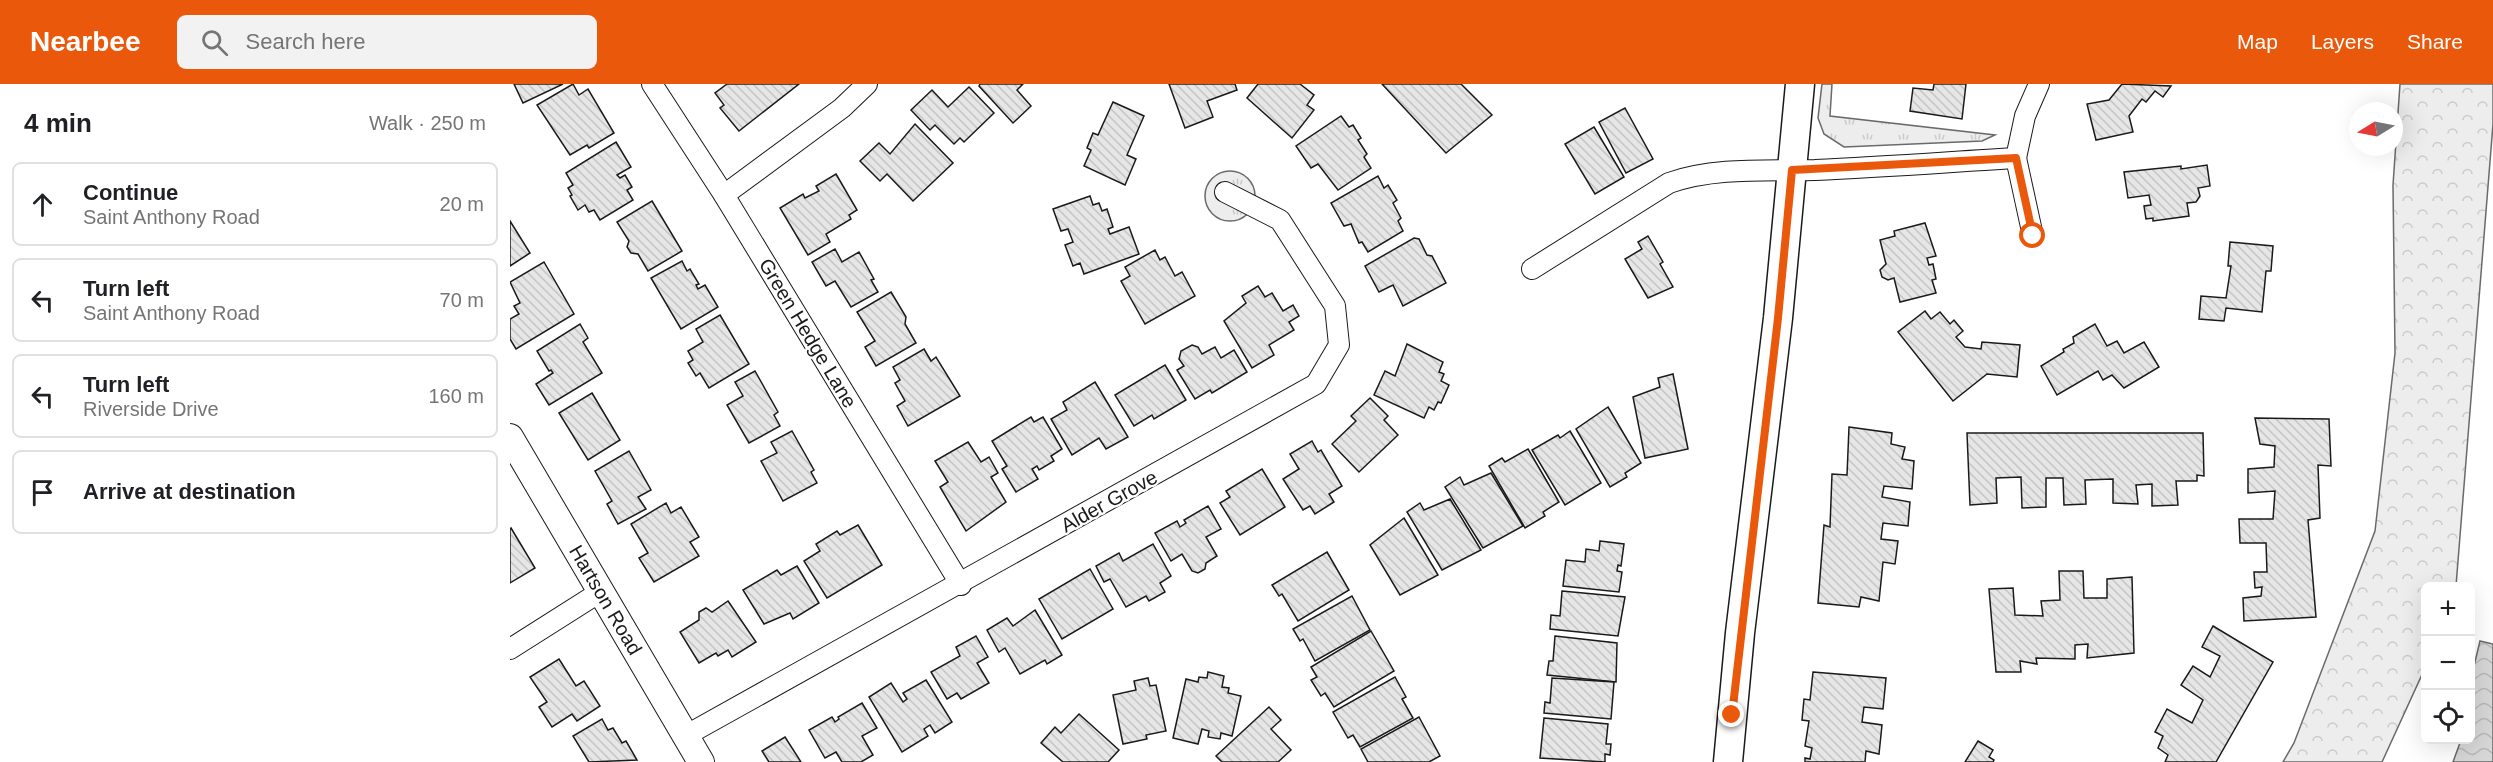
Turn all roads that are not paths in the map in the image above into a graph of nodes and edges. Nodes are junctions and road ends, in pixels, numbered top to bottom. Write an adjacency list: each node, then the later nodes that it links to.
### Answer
1 (652, 84): 8 (street, Green Hedge Lane)
2 (867, 84): 8 (street)
3 (1800, 84): 6 (main road)
4 (2039, 84): 5 (street)
5 (2016, 158): 6 (street); 9 (street)
6 (1792, 170): 10 (street); 17 (main road)
7 (1225, 192): 12 (street, Alder Grove)
8 (724, 195): 12 (street, Green Hedge Lane)
9 (2033, 236)
10 (1532, 269)
11 (510, 437): 13 (street, Hartson Road)
12 (961, 585): 15 (street, Alder Grove)
13 (600, 592): 14 (street); 15 (street, Hartson Road)
14 (510, 648)
15 (685, 736): 16 (street, Hartson Road)
16 (701, 762)
17 (1728, 762)

